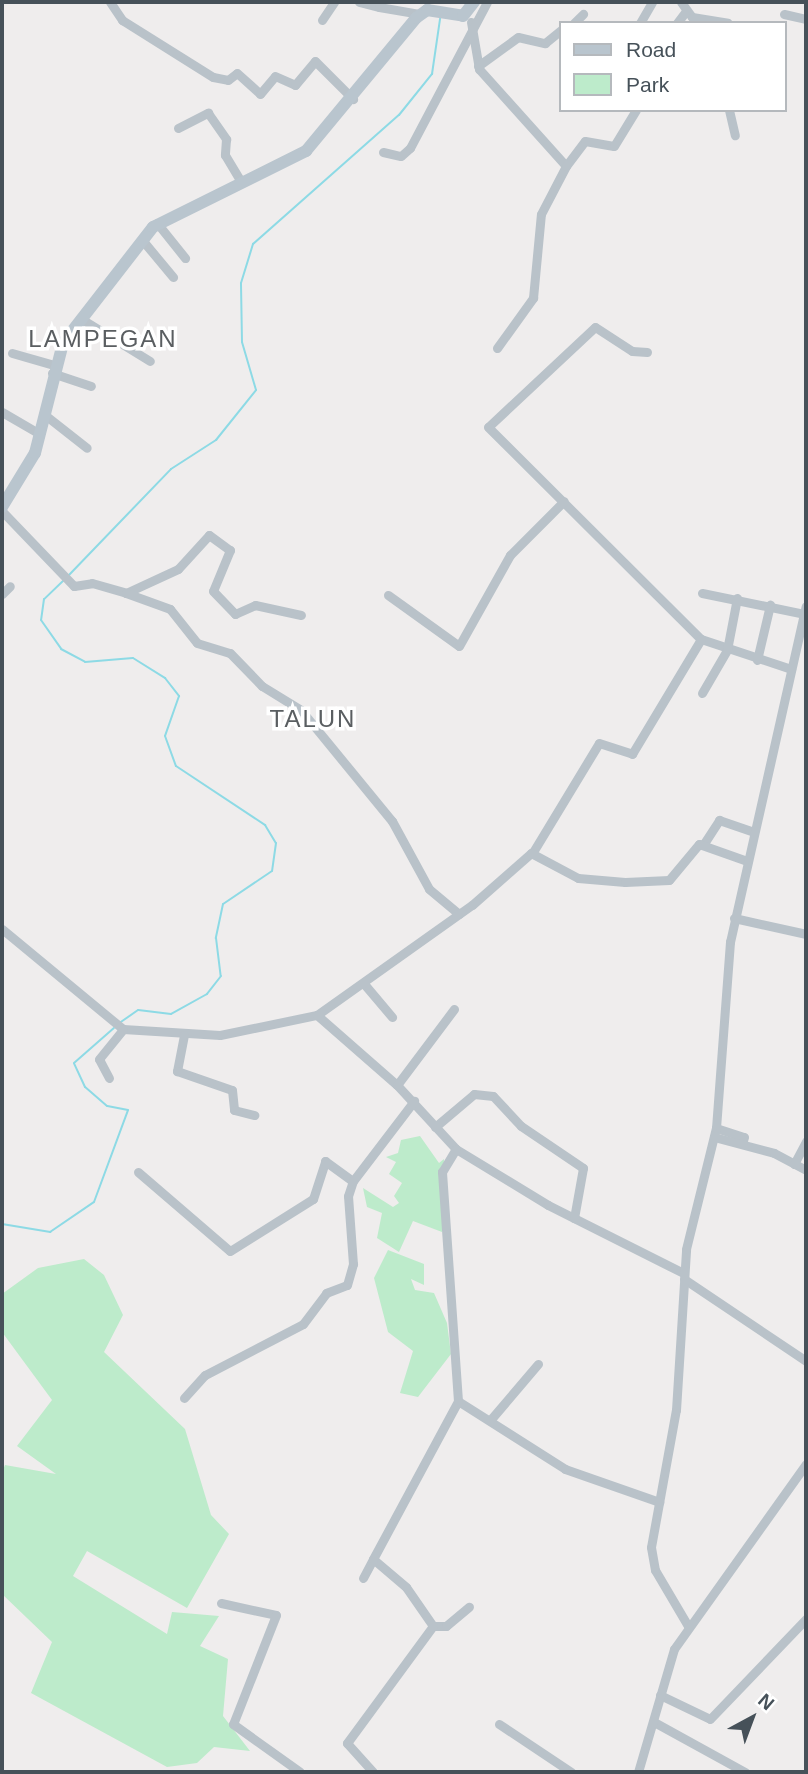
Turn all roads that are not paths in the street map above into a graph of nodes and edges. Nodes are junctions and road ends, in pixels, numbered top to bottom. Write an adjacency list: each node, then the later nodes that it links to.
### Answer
1 (110, 2): 20 (street)
2 (334, 2): 14 (street)
3 (359, 2): 7 (street)
4 (474, 2): 12 (main road)
5 (487, 2): 12 (street)
6 (649, 3): 16 (street)
7 (380, 4): 9 (street)
8 (683, 6): 17 (street)
9 (424, 12): 12 (main road); 20 (main road)
10 (583, 14): 15 (street)
11 (784, 14): 13 (street)
12 (466, 19): 19 (street); 25 (street)
13 (806, 19)
14 (322, 20)
15 (576, 21)
16 (641, 21)
17 (723, 21)
18 (560, 31): 19 (street)
19 (478, 66): 26 (street)
20 (353, 99): 27 (main road)
21 (635, 112): 26 (street)
22 (729, 112): 24 (street)
23 (178, 128): 27 (street)
24 (735, 135)
25 (383, 152)
26 (566, 166): 33 (street)
27 (242, 182): 28 (main road)
28 (157, 223): 29 (main road); 30 (street)
29 (143, 241): 31 (street); 32 (main road)
30 (185, 258)
31 (173, 277)
32 (80, 318): 36 (street); 37 (main road)
33 (497, 348)
34 (647, 352): 43 (street)
35 (12, 353): 37 (street)
36 (150, 361)
37 (53, 369): 38 (street); 40 (main road)
38 (91, 386)
39 (2, 412): 41 (street)
40 (45, 415): 41 (main road); 42 (street)
41 (40, 434): 44 (main road)
42 (87, 448)
43 (564, 502): 49 (street); 54 (street)
44 (2, 509): 46 (street)
45 (10, 586): 48 (street)
46 (126, 593): 53 (street); 63 (street)
47 (702, 593): 50 (street)
48 (2, 594)
49 (388, 595)
50 (737, 598): 51 (street); 55 (street)
51 (770, 605): 52 (street); 56 (street)
52 (805, 610): 57 (street)
53 (301, 615)
54 (701, 639): 55 (street); 61 (street)
55 (727, 650): 56 (street); 58 (street)
56 (757, 660): 57 (street)
57 (791, 669): 59 (street)
58 (702, 693)
59 (754, 832): 60 (street); 62 (street)
60 (703, 845): 61 (street); 62 (street)
61 (533, 852): 63 (street)
62 (747, 861): 64 (street)
63 (459, 914): 67 (street)
64 (734, 918): 66 (street); 78 (street)
65 (2, 929): 71 (street)
66 (806, 934)
67 (365, 985): 69 (street); 70 (street)
68 (454, 1009): 74 (street)
69 (317, 1015): 72 (street); 74 (street)
70 (392, 1017)
71 (122, 1027): 72 (street); 73 (street)
72 (184, 1035): 76 (street)
73 (109, 1079)
74 (397, 1085): 75 (street)
75 (414, 1101): 77 (street); 84 (street)
76 (254, 1115)
77 (435, 1127): 80 (street); 85 (street)
78 (715, 1133): 81 (street); 86 (street)
79 (806, 1141): 81 (street)
80 (456, 1149): 85 (street); 90 (street)
81 (794, 1164): 82 (street)
82 (806, 1170)
83 (138, 1172): 84 (street)
84 (354, 1181): 89 (street)
85 (573, 1218): 86 (street)
86 (683, 1276): 87 (street); 93 (street)
87 (806, 1361)
88 (538, 1364): 91 (street)
89 (184, 1398)
90 (458, 1401): 91 (street); 94 (street)
91 (492, 1418): 93 (street)
92 (806, 1464): 100 (street)
93 (659, 1502): 100 (street)
94 (373, 1559): 95 (street); 99 (street)
95 (363, 1578)
96 (221, 1603): 104 (street)
97 (469, 1606): 99 (street)
98 (806, 1619): 101 (street)
99 (433, 1626): 105 (street)
100 (688, 1626): 101 (street)
101 (660, 1695): 102 (street)
102 (654, 1722): 107 (street); 108 (street)
103 (499, 1724): 106 (street)
104 (300, 1772)
105 (373, 1772)
106 (571, 1772)
107 (638, 1772)
108 (745, 1772)

